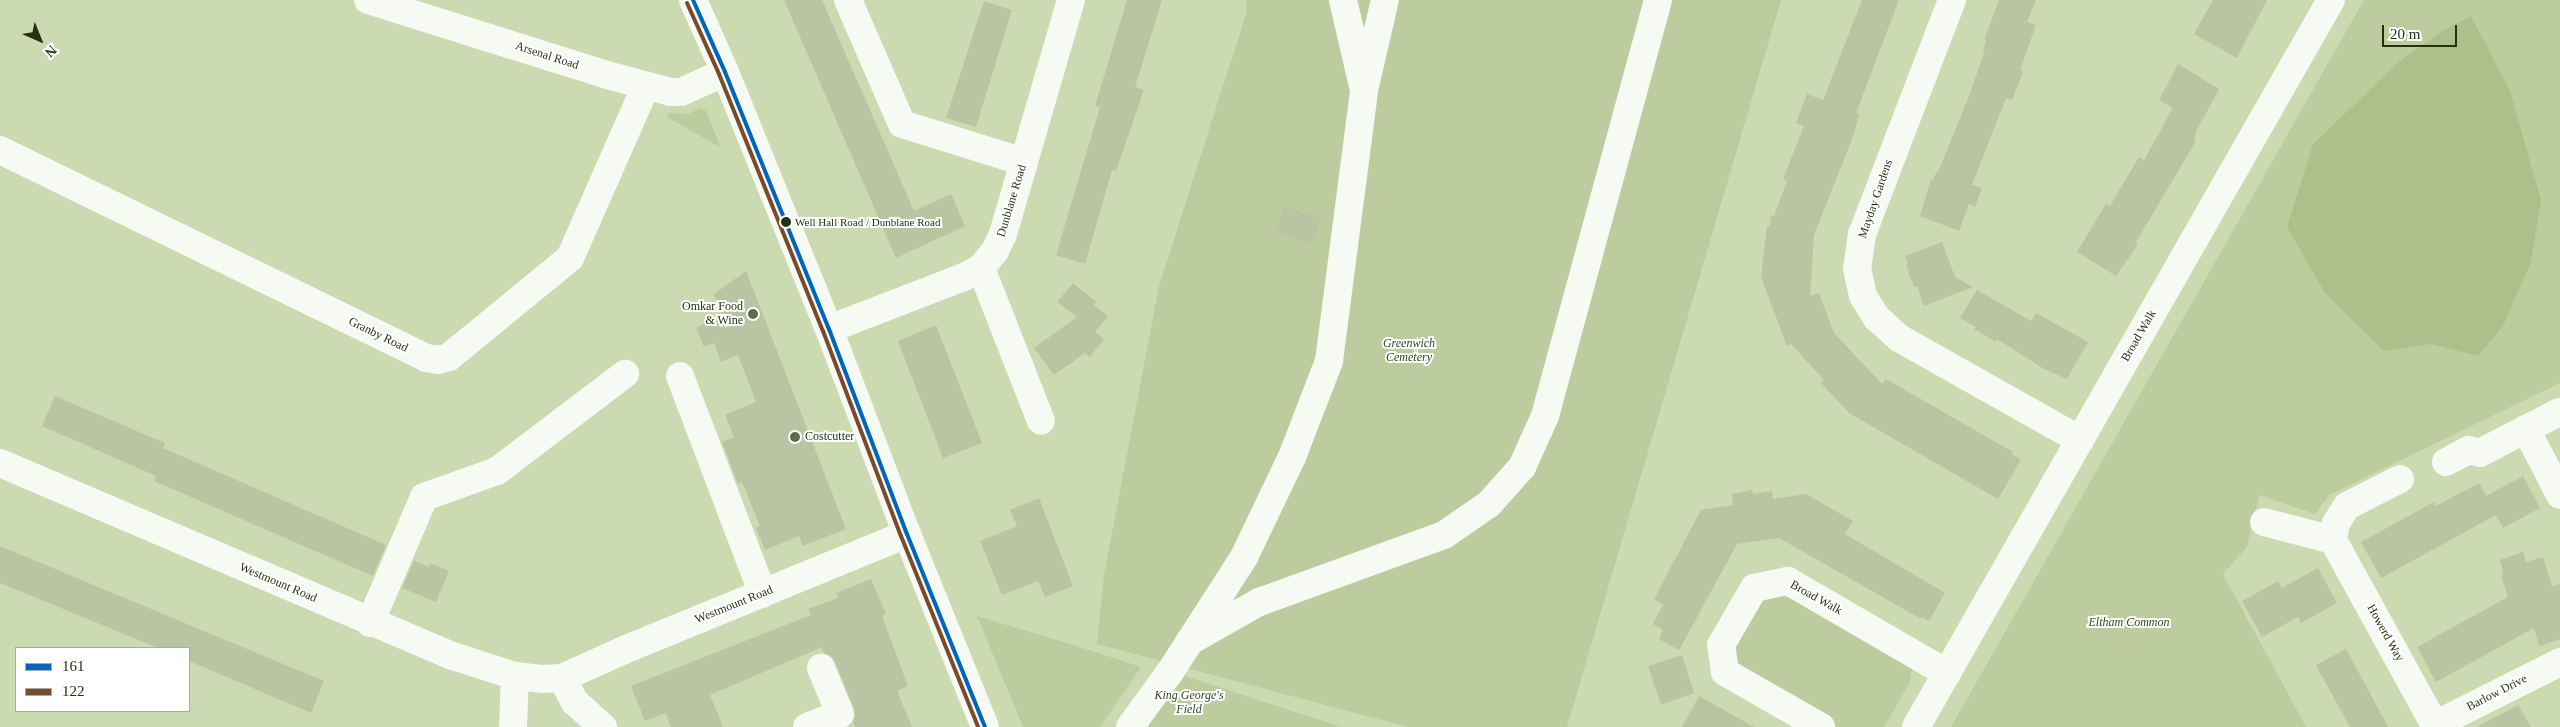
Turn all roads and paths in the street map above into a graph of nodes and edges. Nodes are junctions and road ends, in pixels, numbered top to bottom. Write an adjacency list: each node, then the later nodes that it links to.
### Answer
1 (368, 0): 10 (main road, Arsenal Road)
2 (693, 0): 11 (main road)
3 (848, 0): 15 (main road)
4 (1071, 0): 15 (main road, Dunblane Road)
5 (1343, 0): 13 (main road)
6 (1385, 0): 13 (main road)
7 (1658, 0): 33 (main road)
8 (1952, 0): 23 (main road, Mayday Gardens)
9 (2331, 0): 23 (main road, Broad Walk)
10 (418, 9): 12 (main road, Arsenal Road)
11 (725, 72): 12 (main road, Arsenal Road); 17 (main road)
12 (646, 86): 14 (main road, Granby Road)
13 (1364, 90): 33 (main road)
14 (0, 150)
15 (1024, 162): 16 (main road, Dunblane Road)
16 (981, 268): 17 (main road, Dunblane Road); 21 (main road)
17 (829, 329): 29 (main road)
18 (625, 374): 32 (main road)
19 (680, 376): 31 (main road)
20 (2560, 412): 22 (main road)
21 (1041, 420)
22 (2526, 429): 24 (main road); 27 (main road)
23 (2080, 440): 36 (main road, Broad Walk)
24 (2446, 462)
25 (0, 463): 32 (main road, Westmount Road)
26 (2400, 480): 30 (main road)
27 (2560, 495)
28 (2264, 522): 30 (main road)
29 (907, 534): 31 (main road, Westmount Road); 43 (main road)
30 (2333, 540): 39 (main road, Howerd Way)
31 (763, 594): 38 (main road, Westmount Road)
32 (370, 623): 37 (main road, Westmount Road)
33 (1190, 641): 44 (main road)
34 (2560, 662): 39 (main road, Barlow Drive)
35 (821, 668): 42 (main road)
36 (1947, 673): 45 (main road, Broad Walk); 46 (main road, Broad Walk)
37 (515, 676): 38 (main road, Westmount Road); 40 (main road)
38 (562, 678): 41 (main road)
39 (2435, 726)
40 (513, 727)
41 (603, 727)
42 (807, 727)
43 (985, 727)
44 (1130, 727)
45 (1821, 727)
46 (1916, 727)

